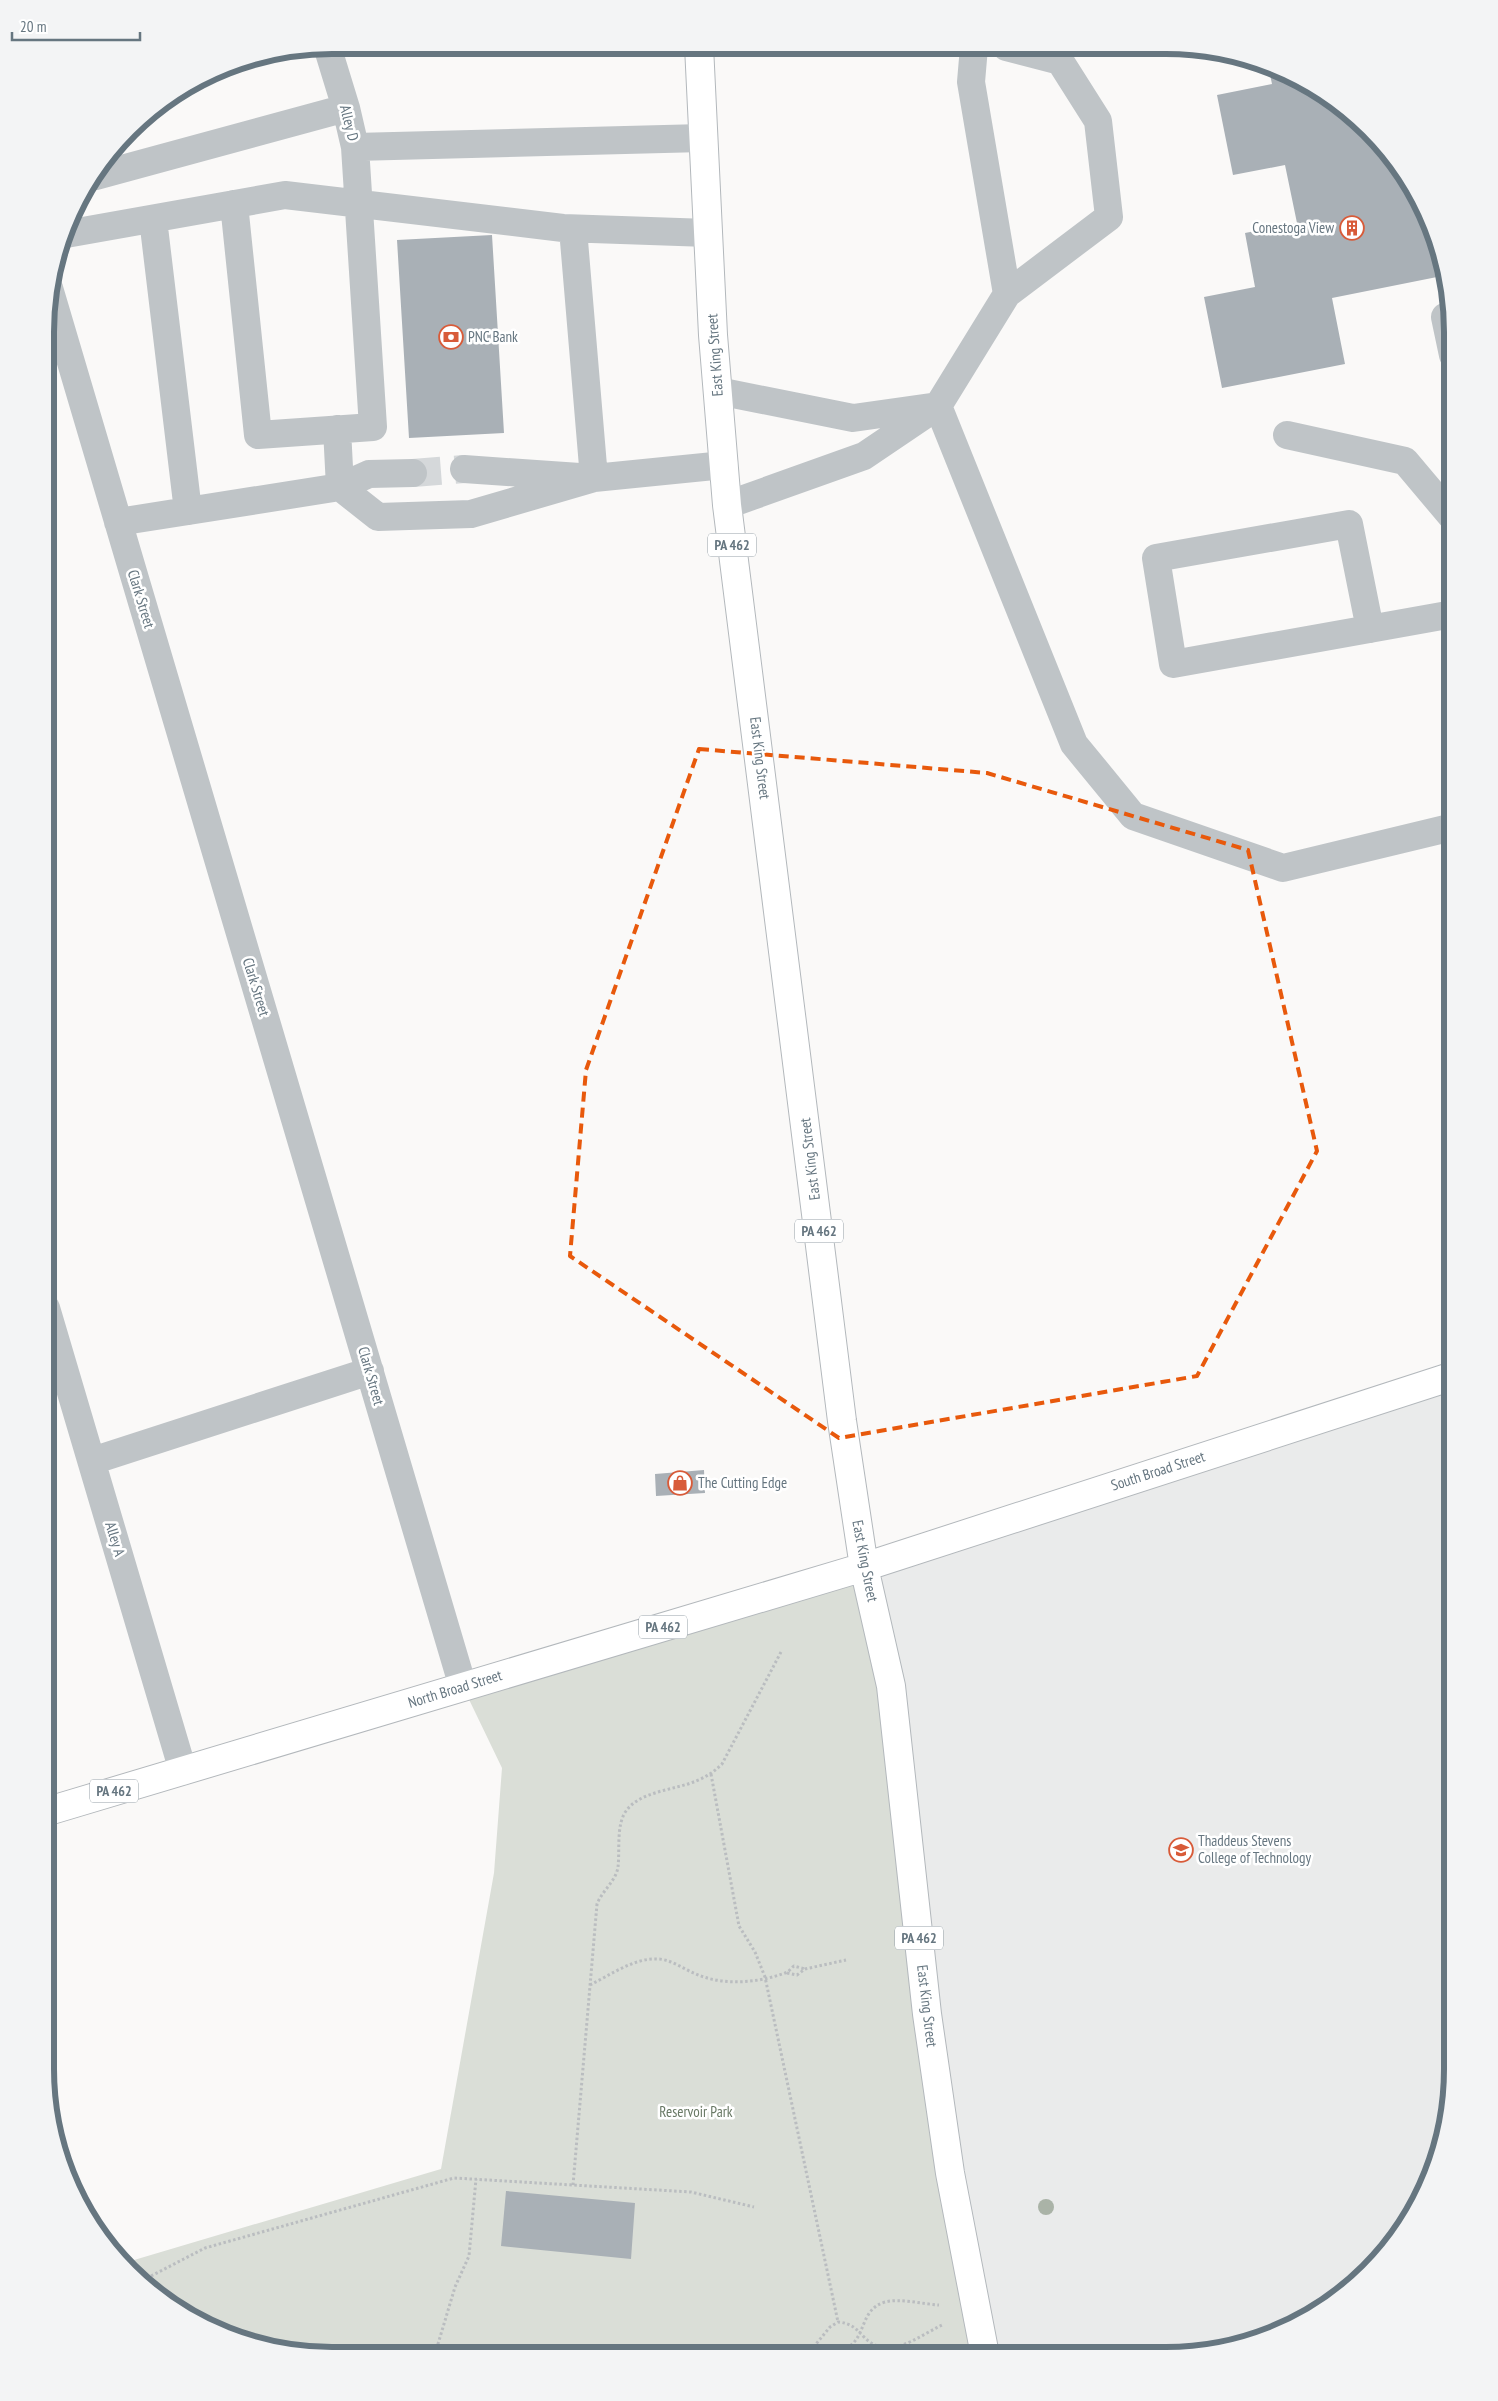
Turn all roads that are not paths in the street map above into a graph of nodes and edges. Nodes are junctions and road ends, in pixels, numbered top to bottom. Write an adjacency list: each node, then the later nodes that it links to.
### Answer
1 (329, 54): 5 (street, Alley D)
2 (700, 54): 6 (main road, East King Street / PA 462)
3 (974, 54): 15 (street)
4 (1033, 54): 15 (street)
5 (346, 108): 7 (street, Alley D); 8 (street)
6 (703, 138): 7 (street); 14 (main road, East King Street / PA 462)
7 (355, 146): 9 (street, Alley D)
8 (103, 174)
9 (358, 202): 10 (street); 12 (street); 19 (street, Alley D)
10 (234, 204): 11 (street); 19 (street)
11 (153, 219): 13 (street); 28 (street)
12 (573, 228): 14 (street); 24 (street)
13 (72, 233)
14 (708, 234): 17 (main road, East King Street / PA 462)
15 (1006, 294): 18 (street)
16 (55, 305): 29 (street, Clark Street)
17 (718, 391): 18 (street); 21 (main road, East King Street / PA 462)
18 (938, 406): 26 (street); 32 (street)
19 (337, 429): 25 (street)
20 (1288, 435): 27 (street)
21 (724, 465): 24 (street); 26 (main road, East King Street / PA 462)
22 (464, 469): 24 (street)
23 (414, 473): 25 (street)
24 (594, 478): 25 (street)
25 (340, 487): 28 (street)
26 (727, 505): 37 (main road, East King Street / PA 462)
27 (1444, 507)
28 (188, 511): 29 (street)
29 (118, 522): 34 (street, Clark Street)
30 (1444, 616): 31 (street)
31 (1370, 629): 31 (street)
32 (1444, 829)
33 (54, 1335): 36 (street, Alley A)
34 (370, 1371): 36 (street); 38 (street, Clark Street)
35 (1444, 1379): 37 (main road, South Broad Street)
36 (92, 1461): 39 (street, Alley A)
37 (864, 1567): 38 (main road, North Broad Street / PA 462); 41 (main road, East King Street / PA 462)
38 (463, 1687): 39 (main road, North Broad Street / PA 462)
39 (183, 1771): 40 (main road, North Broad Street / PA 462)
40 (54, 1809)
41 (983, 2347)

